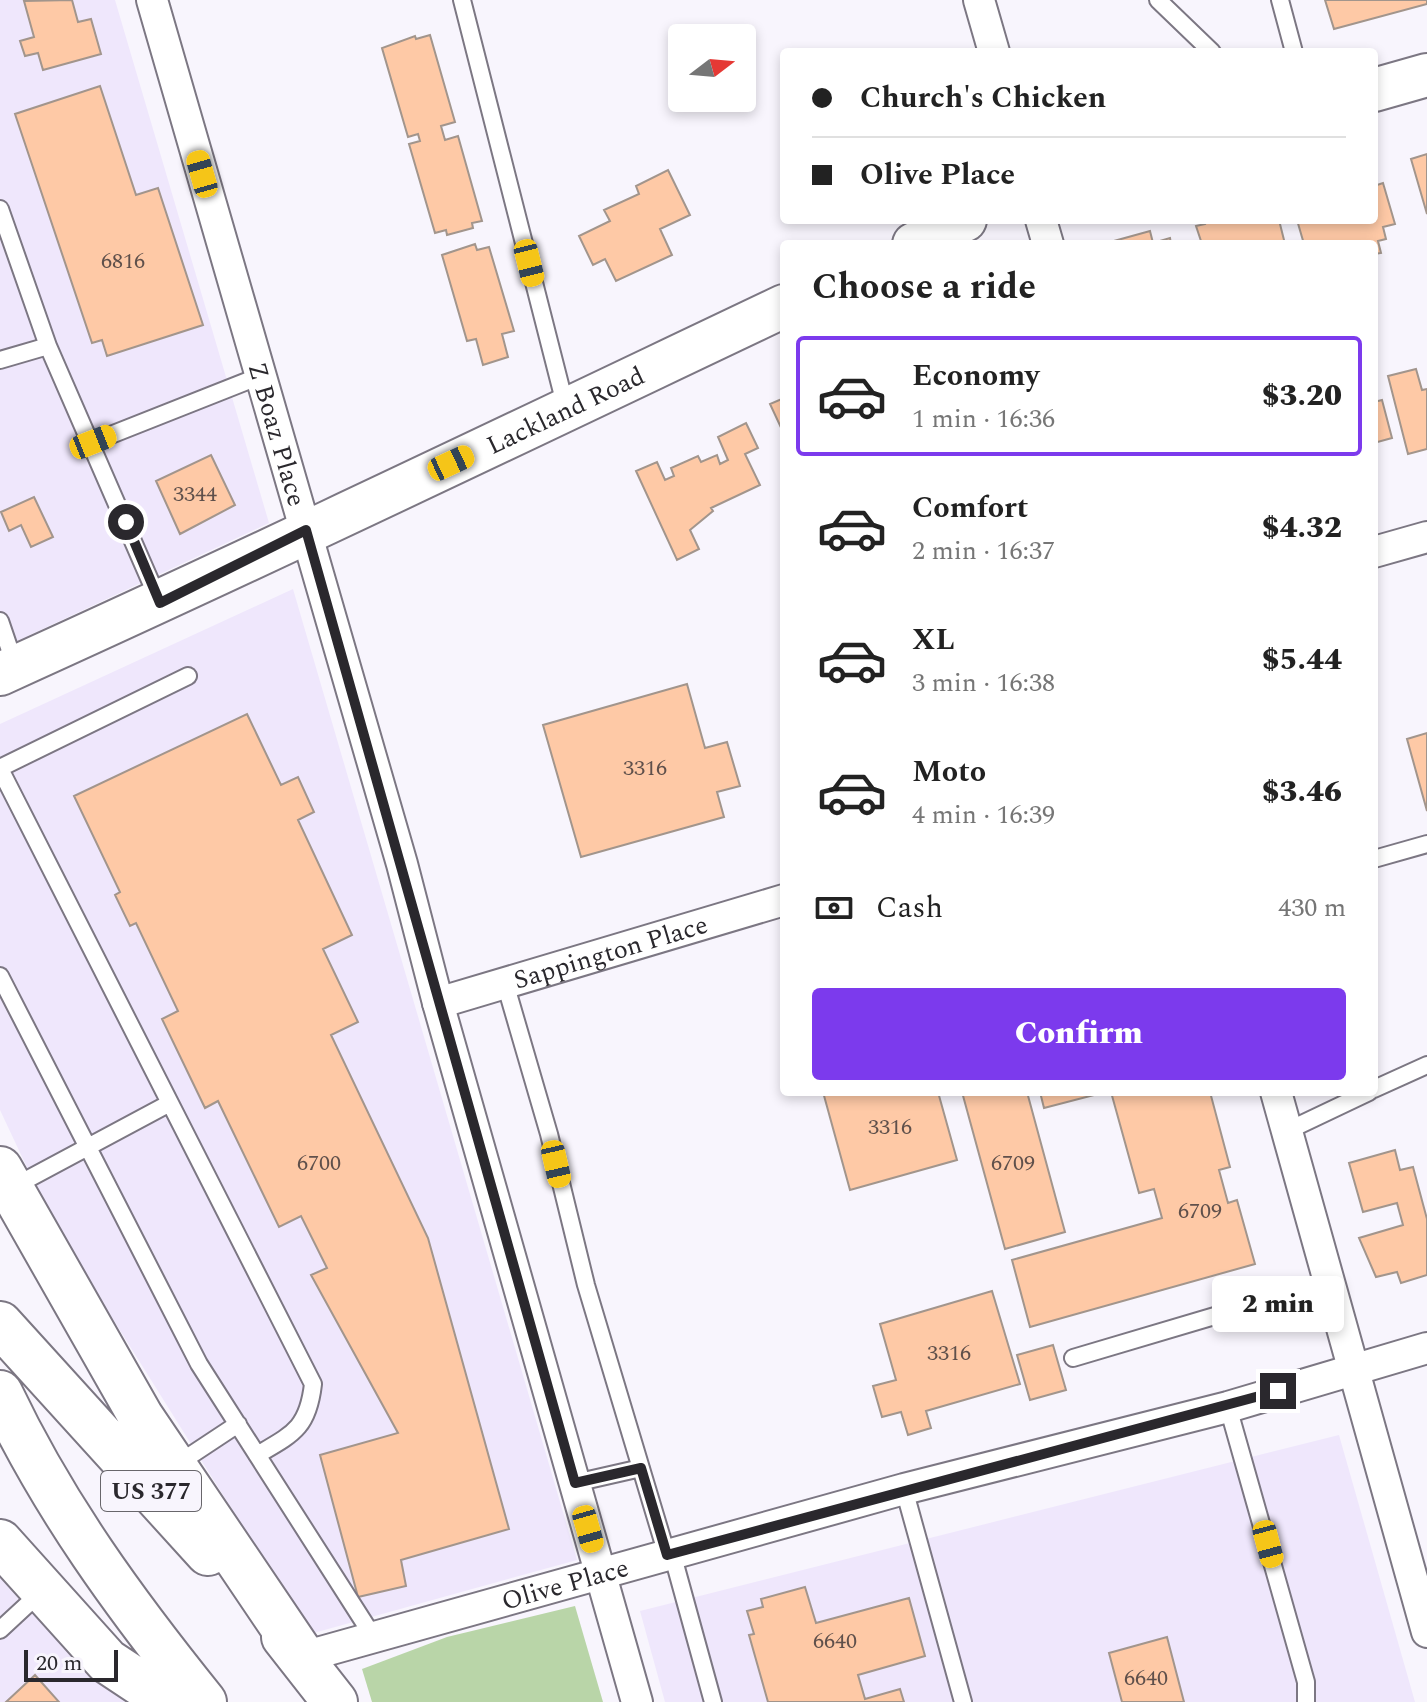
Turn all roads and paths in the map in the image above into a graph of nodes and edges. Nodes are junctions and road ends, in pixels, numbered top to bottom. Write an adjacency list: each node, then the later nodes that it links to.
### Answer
1 (152, 0): 17 (street, Z Boaz Place)
2 (462, 0): 18 (lane)
3 (979, 0): 6 (street)
4 (1158, 0): 7 (lane)
5 (1280, 0): 8 (lane)
6 (993, 48)
7 (1208, 48)
8 (1293, 48)
9 (1427, 75): 10 (street)
10 (1378, 89)
11 (0, 209): 15 (lane)
12 (956, 224): 13 (street)
13 (922, 240)
14 (780, 308): 18 (street, Lackland Road)
15 (48, 346): 16 (lane); 19 (lane)
16 (0, 360)
17 (260, 376): 19 (lane); 20 (street, Z Boaz Place)
18 (567, 410): 20 (street, Lackland Road)
19 (93, 442): 23 (lane)
20 (306, 530): 23 (street, Lackland Road); 33 (street, Z Boaz Place)
21 (1427, 537): 22 (street)
22 (1378, 551)
23 (160, 603): 25 (street, Lackland Road)
24 (0, 621): 25 (lane)
25 (8, 671)
26 (188, 676): 27 (lane)
27 (0, 768): 38 (lane)
28 (1427, 844): 29 (lane)
29 (1378, 858)
30 (780, 901): 32 (street, Sappington Place)
31 (0, 976): 40 (lane)
32 (505, 983): 33 (street, Sappington Place); 52 (lane)
33 (438, 1003): 53 (street, Z Boaz Place)
34 (1427, 1065): 35 (lane)
35 (1378, 1088)
36 (1277, 1096): 39 (street)
37 (1360, 1096): 39 (lane)
38 (170, 1103): 40 (lane); 50 (lane)
39 (1287, 1131): 42 (street)
40 (87, 1146): 41 (lane); 49 (lane)
41 (6, 1178): 51 (main road)
42 (1326, 1283): 45 (lane); 46 (street)
43 (0, 1324): 62 (main road, US 377)
44 (1427, 1348): 46 (street, Olive Place)
45 (1073, 1358)
46 (1352, 1367): 48 (street, Olive Place); 60 (street)
47 (0, 1393): 64 (main road)
48 (1228, 1407): 54 (street, Olive Place); 69 (lane)
49 (238, 1424): 50 (lane); 51 (lane)
50 (257, 1455): 61 (lane)
51 (175, 1465): 62 (main road)
52 (641, 1468): 53 (lane); 56 (lane)
53 (575, 1483): 57 (street, Z Boaz Place)
54 (904, 1489): 56 (street, Olive Place); 68 (lane)
55 (0, 1542): 58 (main road)
56 (669, 1554): 57 (street, Olive Place); 67 (lane)
57 (602, 1576): 61 (street, Olive Place); 66 (street, Z Boaz Place)
58 (43, 1590): 59 (lane); 63 (main road)
59 (0, 1630)
60 (1427, 1632)
61 (374, 1638): 62 (street, Olive Place)
62 (303, 1657): 65 (main road, US 377)
63 (169, 1702)
64 (204, 1702)
65 (335, 1702)
66 (637, 1702)
67 (713, 1702)
68 (963, 1702)
69 (1306, 1702)

